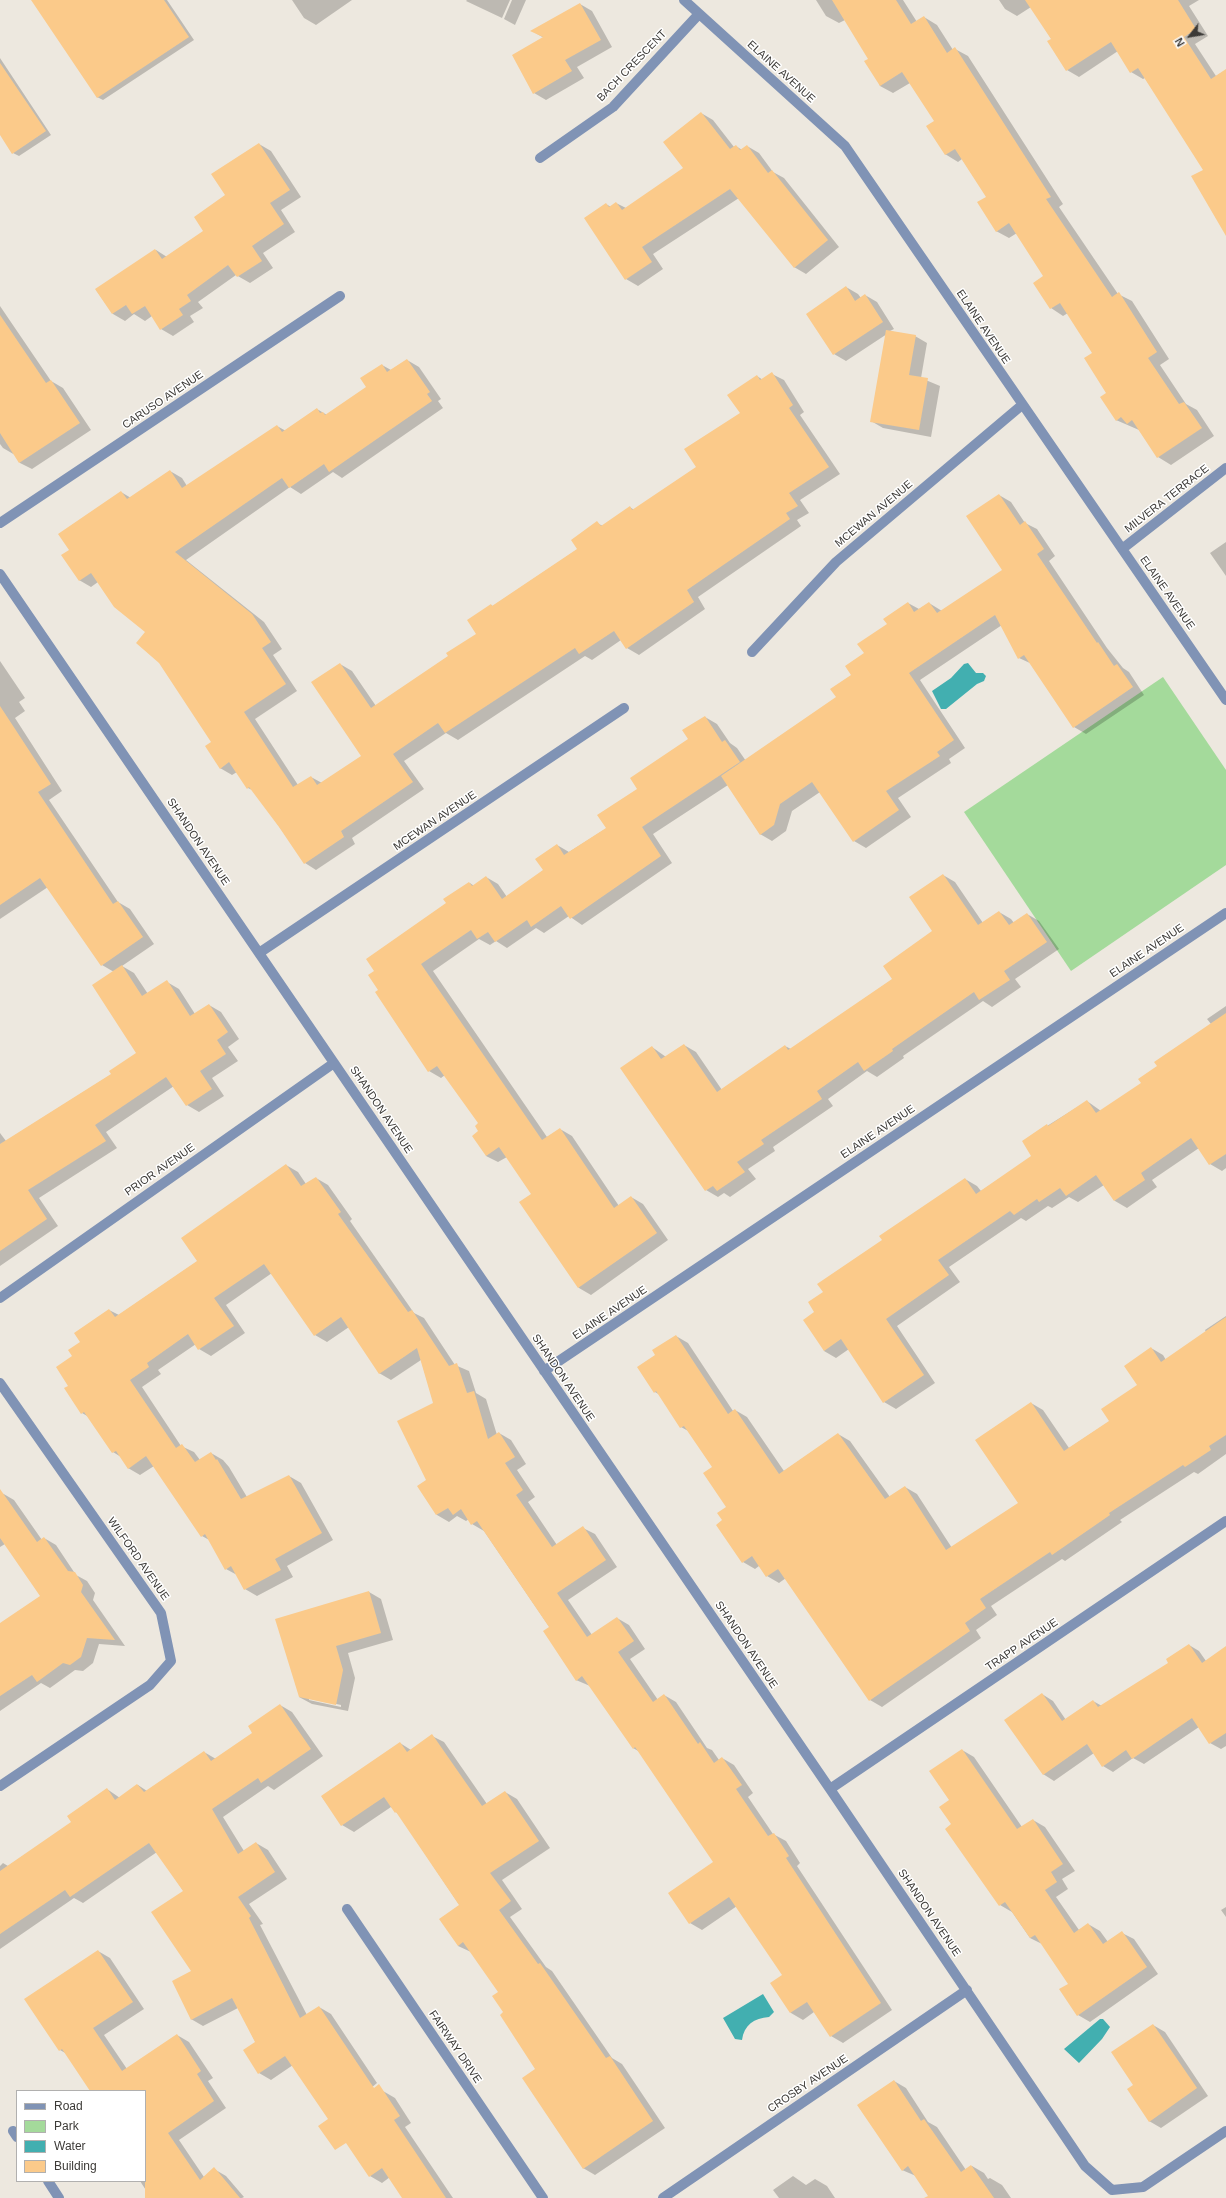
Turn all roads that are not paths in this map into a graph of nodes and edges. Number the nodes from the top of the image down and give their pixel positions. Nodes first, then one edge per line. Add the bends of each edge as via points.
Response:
1 (684, 0) edge
2 (698, 15) junction
3 (540, 158) dead end
4 (340, 296) dead end
5 (1022, 405) junction
6 (1226, 468) edge
7 (0, 523) edge
8 (1122, 549) junction
9 (0, 574) edge
10 (752, 652) dead end
11 (1226, 700) edge
12 (624, 708) dead end
13 (1226, 913) edge
14 (259, 953) junction
15 (334, 1063) junction
16 (0, 1298) edge
17 (544, 1371) junction
18 (0, 1383) edge
19 (1226, 1521) edge
20 (0, 1786) edge
21 (830, 1789) junction
22 (347, 1909) dead end
23 (967, 1990) junction
24 (1226, 2131) edge
25 (49, 2182) edge
26 (59, 2198) edge
27 (543, 2198) edge
28 (663, 2198) edge

1 - 2 street, ELAINE AVENUE
2 - 3 street, BACH CRESCENT via 613,107
2 - 5 street, ELAINE AVENUE via 845,146
4 - 7 street, CARUSO AVENUE
5 - 8 street, ELAINE AVENUE
5 - 10 street, MCEWAN AVENUE via 836,562
6 - 8 street, MILVERA TERRACE
8 - 11 street, ELAINE AVENUE
9 - 14 street, SHANDON AVENUE
12 - 14 street, MCEWAN AVENUE
13 - 17 street, ELAINE AVENUE
14 - 15 street, SHANDON AVENUE
15 - 16 street, PRIOR AVENUE
15 - 17 street, SHANDON AVENUE
17 - 21 street, SHANDON AVENUE
18 - 20 street, WILFORD AVENUE via 161,1613 171,1661 150,1685
19 - 21 street, TRAPP AVENUE
21 - 23 street, SHANDON AVENUE
22 - 27 street, FAIRWAY DRIVE
23 - 24 street, SHANDON AVENUE via 1086,2166 1112,2190 1143,2187
23 - 28 street, CROSBY AVENUE
25 - 26 street

